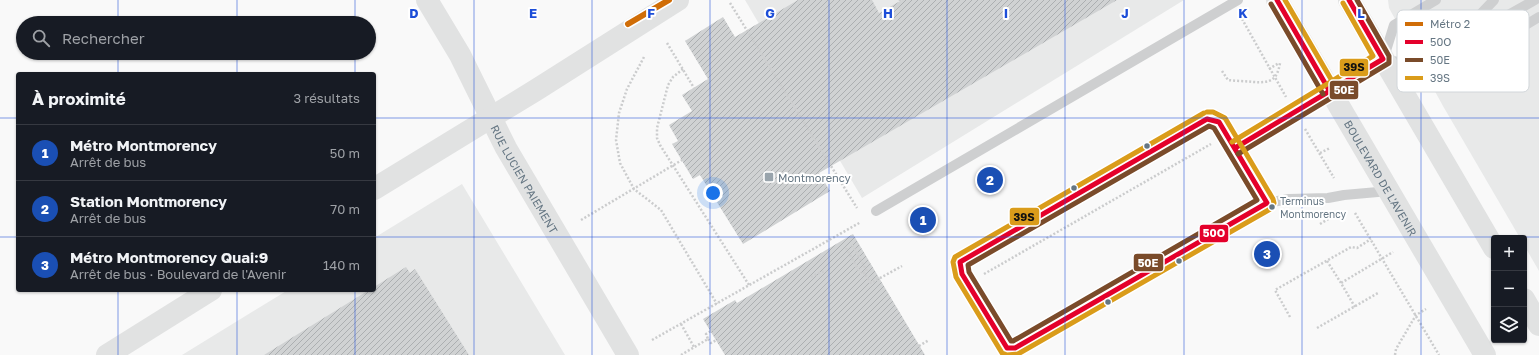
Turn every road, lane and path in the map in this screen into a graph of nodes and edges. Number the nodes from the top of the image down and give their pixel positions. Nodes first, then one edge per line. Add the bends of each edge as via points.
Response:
1 (427, 0) edge
2 (678, 0) edge
3 (1238, 0) edge
4 (1277, 0) edge
5 (1349, 0) edge
6 (1436, 0) edge
7 (1494, 0) edge
8 (1535, 0) edge
9 (730, 3) dead end
10 (1419, 10) edge
11 (1484, 10) edge
12 (1517, 10) edge
13 (1539, 18) edge
14 (1242, 20) dead end
15 (1397, 23) edge
16 (1529, 24) edge
17 (667, 43) dead end
18 (644, 57) dead end
19 (1383, 59) junction
20 (1397, 62) edge
21 (683, 69) junction
22 (1269, 69) junction
23 (1222, 71) dead end
24 (1275, 78) junction
25 (1397, 83) edge
26 (694, 88) dead end
27 (1329, 90) junction
28 (1402, 92) edge
29 (490, 117) junction
30 (1227, 134) junction
31 (1315, 145) dead end
32 (1235, 148) junction
33 (1330, 148) dead end
34 (1320, 154) junction
35 (682, 160) dead end
36 (672, 165) junction
37 (1337, 183) dead end
38 (376, 188) edge
39 (634, 189) junction
40 (1389, 191) junction
41 (1267, 203) junction
42 (876, 211) dead end
43 (1355, 212) dead end
44 (860, 213) dead end
45 (581, 220) dead end
46 (864, 220) dead end
47 (1371, 239) junction
48 (1491, 243) edge
49 (852, 245) dead end
50 (846, 248) dead end
51 (1393, 252) dead end
52 (1382, 257) junction
53 (1327, 261) junction
54 (902, 266) dead end
55 (826, 271) dead end
56 (864, 273) junction
57 (982, 275) dead end
58 (811, 277) dead end
59 (1341, 283) junction
60 (749, 285) junction
61 (208, 292) edge
62 (1378, 294) dead end
63 (717, 304) junction
64 (1527, 304) edge
65 (1355, 307) junction
66 (1426, 309) dead end
67 (1416, 315) junction
68 (1290, 317) dead end
69 (681, 324) junction
70 (1539, 325) edge
71 (1317, 328) dead end
72 (714, 329) dead end
73 (720, 338) dead end
74 (708, 339) junction
75 (652, 340) dead end
76 (929, 340) dead end
77 (920, 346) dead end
78 (694, 347) junction
79 (107, 355) edge
80 (628, 355) edge
81 (681, 355) edge
82 (1395, 355) edge
83 (1439, 355) edge
84 (1484, 355) edge

1 - 29 street, RUE LUCIEN PAIEMENT via 460,55
2 - 29 street
3 - 42 lane
4 - 27 street, BOULEVARD DE L'AVENIR
5 - 19 street
6 - 10 lane
7 - 11 lane
8 - 12 lane
9 - 44 path
13 - 16 lane
14 - 22 path
15 - 19 lane via 1394,25
17 - 21 path
18 - 39 path via 625,96 616,128 620,163
19 - 20 lane
19 - 25 street
19 - 27 lane
21 - 26 path
21 - 36 path via 668,85 657,128 657,138
22 - 24 path
22 - 24 path via 1280,63
23 - 24 path via 1228,80 1268,83
27 - 32 lane via 1282,122
27 - 40 street, BOULEVARD DE L'AVENIR
28 - 48 street
29 - 38 street
29 - 80 street, RUE LUCIEN PAIEMENT
30 - 32 lane
30 - 41 lane via 1219,122 1207,119 964,259 960,262 962,274 1007,348 1014,348
30 - 57 path
31 - 34 path
32 - 41 lane
33 - 34 path
34 - 37 path
35 - 36 path
36 - 39 path
36 - 60 path
39 - 45 path
39 - 63 path via 661,210
40 - 41 lane
40 - 84 street, BOULEVARD DE L'AVENIR
43 - 47 path
46 - 60 path
47 - 52 path
47 - 53 path
49 - 56 path via 867,271
50 - 56 path via 861,274
51 - 52 path
52 - 59 path
52 - 67 path
53 - 59 path
53 - 68 path via 1275,290
54 - 56 path via 870,283
55 - 58 path
59 - 65 path
60 - 63 path
61 - 79 street
62 - 65 path
63 - 69 path
64 - 70 street
65 - 71 path
66 - 67 path
67 - 82 path
67 - 83 path
69 - 75 path
69 - 78 path
72 - 74 path via 706,334
73 - 74 path via 711,343
74 - 78 path
76 - 77 path
78 - 81 path

